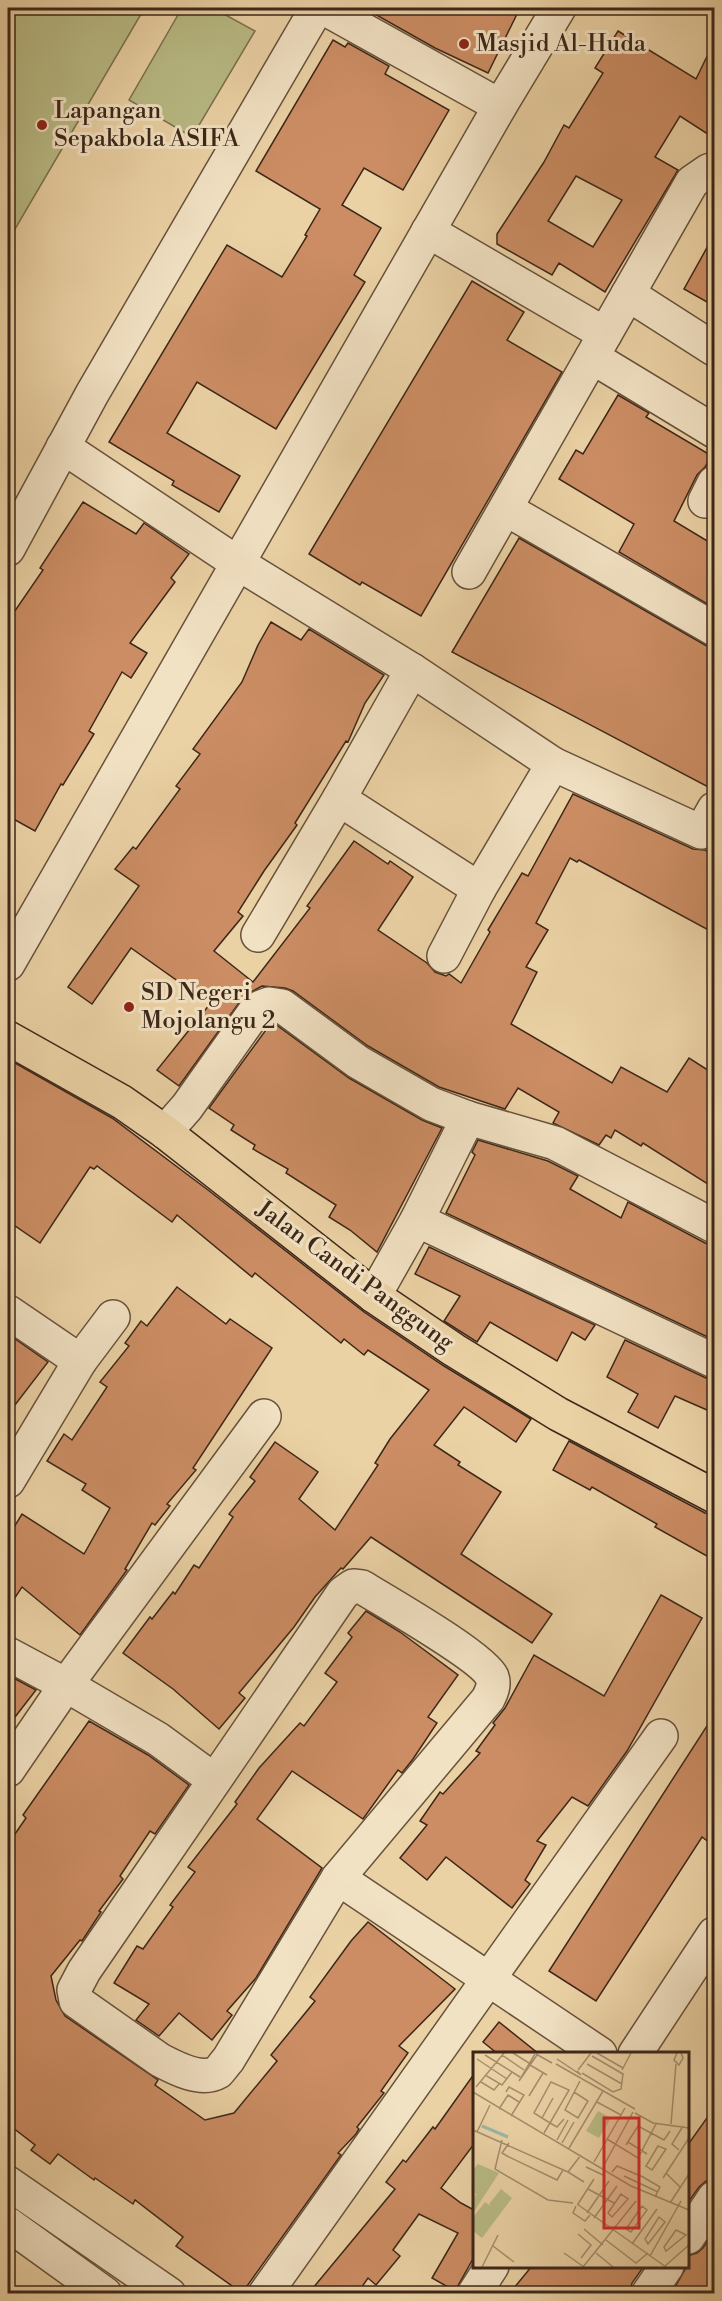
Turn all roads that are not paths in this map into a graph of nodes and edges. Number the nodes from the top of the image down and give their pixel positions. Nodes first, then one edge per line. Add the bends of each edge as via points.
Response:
1 (317, 8) edge
2 (324, 8) edge
3 (559, 8) edge
4 (500, 106) junction
5 (714, 169) edge
6 (428, 231) junction
7 (628, 294) junction
8 (599, 346) junction
9 (714, 349) edge
10 (714, 431) edge
11 (63, 447) junction
12 (506, 509) junction
13 (8, 549) edge
14 (239, 564) junction
15 (470, 572) dead end
16 (714, 628) edge
17 (412, 670) junction
18 (553, 764) junction
19 (339, 799) junction
20 (710, 827) edge
21 (479, 889) junction
22 (258, 936) dead end
23 (444, 956) dead end
24 (8, 964) edge
25 (8, 1038) edge
26 (468, 1118) junction
27 (165, 1132) junction
28 (417, 1220) junction
29 (714, 1226) edge
30 (374, 1296) junction
31 (8, 1312) edge
32 (113, 1317) dead end
33 (80, 1361) junction
34 (714, 1361) edge
35 (264, 1416) dead end
36 (8, 1481) edge
37 (714, 1496) edge
38 (8, 1654) edge
39 (66, 1685) junction
40 (661, 1736) dead end
41 (8, 1770) edge
42 (214, 1780) junction
43 (338, 1878) junction
44 (714, 1934) edge
45 (487, 1979) junction
46 (597, 2052) edge
47 (636, 2052) edge
48 (8, 2183) edge
49 (714, 2198) edge
50 (8, 2224) edge
51 (689, 2234) edge
52 (491, 2268) edge
53 (666, 2268) edge
54 (105, 2294) edge
55 (169, 2294) edge
56 (265, 2294) edge
57 (474, 2294) edge
58 (648, 2294) edge

1 - 11 street
2 - 4 street
3 - 4 street
4 - 6 street
5 - 7 street via 692,182
6 - 8 street
6 - 14 street
7 - 8 street
7 - 9 street
8 - 10 street
8 - 12 street
11 - 13 street
11 - 14 street
12 - 15 street
12 - 16 street
14 - 17 street
14 - 24 street
17 - 18 street
17 - 19 street
18 - 20 street
18 - 21 street
19 - 21 street
19 - 22 street
21 - 23 street
25 - 27 main road, Jalan Candi Panggung via 122,1102
26 - 27 street via 431,1104 357,1062 291,1011 276,1004 261,1006 253,1014
26 - 28 street
26 - 29 street via 555,1143
27 - 30 main road, Jalan Candi Panggung
28 - 30 street
28 - 34 street
30 - 37 main road, Jalan Candi Panggung via 558,1414
31 - 33 street
32 - 33 street
33 - 36 street
35 - 39 street
38 - 39 street
39 - 41 street
39 - 42 street via 158,1739
40 - 45 street
42 - 43 street via 84,1971 74,1990 76,2001 160,2060 204,2075 218,2072
42 - 43 street via 346,1590 353,1586 362,1587 465,1653 492,1676 494,1683 488,1700
43 - 45 street
44 - 47 street
45 - 46 street
45 - 56 street
48 - 55 street
49 - 51 street
50 - 54 street
52 - 57 street
53 - 58 street

